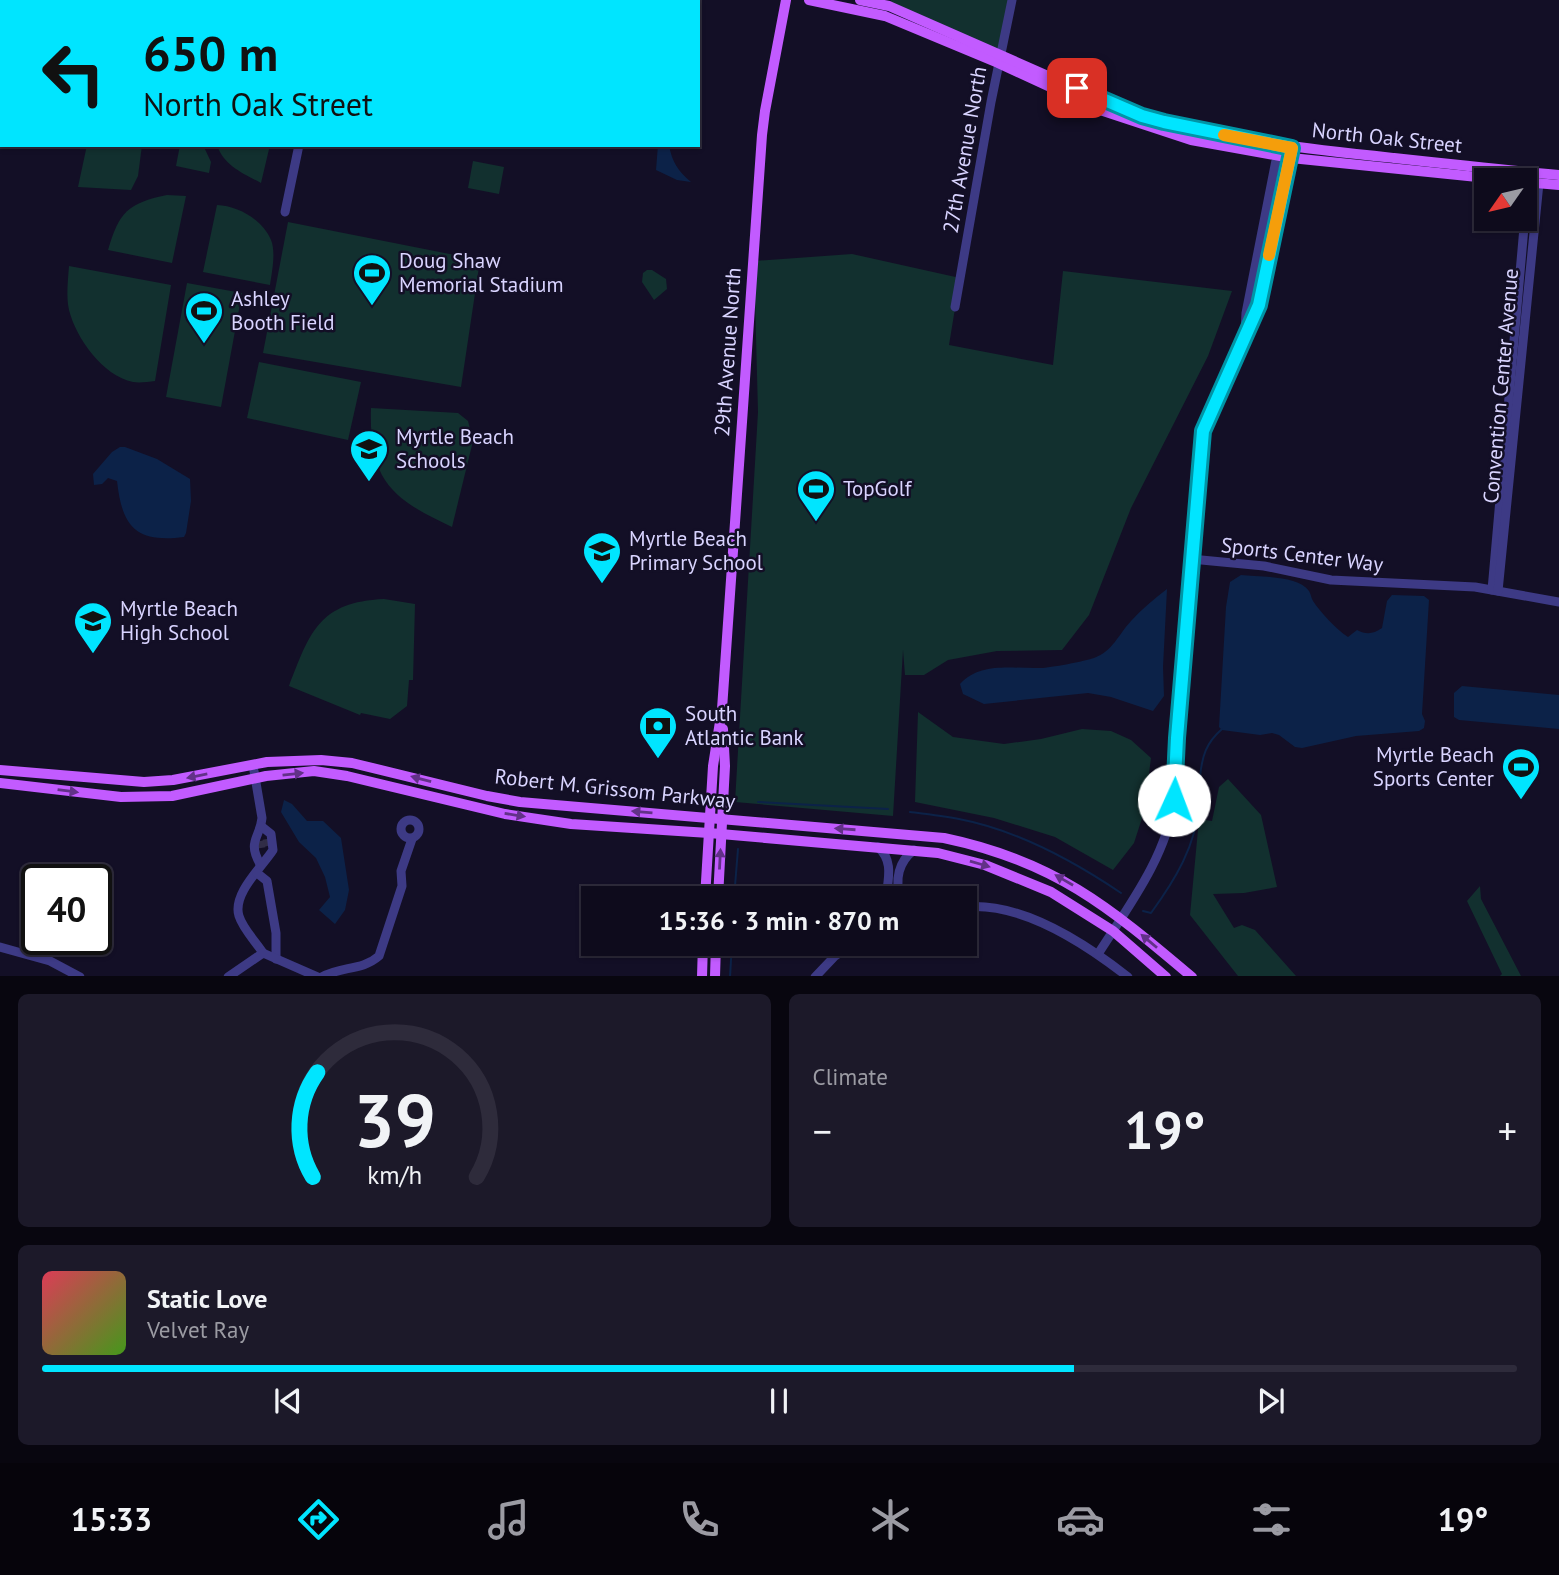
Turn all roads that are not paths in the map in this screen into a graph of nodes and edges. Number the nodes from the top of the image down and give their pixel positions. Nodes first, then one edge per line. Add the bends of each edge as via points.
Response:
1 (786, 0) edge
2 (809, 0) edge
3 (860, 0) edge
4 (1012, 0) edge
5 (888, 7) edge
6 (999, 58) junction
7 (299, 147) edge
8 (1278, 150) junction
9 (1292, 153) junction
10 (1559, 175) edge
11 (1474, 176) edge
12 (1537, 183) edge
13 (1559, 185) edge
14 (285, 212) dead end
15 (1526, 231) edge
16 (955, 307) dead end
17 (1245, 336) junction
18 (1191, 559) junction
19 (1495, 591) junction
20 (1559, 602) edge
21 (722, 709) junction
22 (253, 764) junction
23 (0, 769) edge
24 (256, 779) junction
25 (0, 783) edge
26 (710, 818) junction
27 (722, 820) junction
28 (709, 833) junction
29 (262, 835) junction
30 (722, 835) junction
31 (412, 839) dead end
32 (878, 847) junction
33 (914, 850) junction
34 (268, 857) junction
35 (258, 865) junction
36 (706, 886) edge
37 (719, 886) edge
38 (887, 886) edge
39 (899, 886) edge
40 (977, 908) edge
41 (1121, 918) junction
42 (1113, 931) junction
43 (0, 947) edge
44 (264, 953) junction
45 (1098, 954) junction
46 (703, 956) edge
47 (716, 956) edge
48 (835, 956) edge
49 (276, 959) junction
50 (80, 976) edge
51 (228, 976) edge
52 (320, 976) edge
53 (702, 976) edge
54 (715, 976) edge
55 (815, 976) edge
56 (1128, 976) edge
57 (1166, 976) edge
58 (1192, 976) edge

1 - 21 main road, 29th Avenue North via 762,135
2 - 5 main road, North Oak Street
3 - 5 main road, North Oak Street
4 - 6 street, 27th Avenue North
5 - 6 main road, North Oak Street
6 - 8 main road, North Oak Street via 1100,110 1191,140
6 - 16 street, 27th Avenue North
7 - 14 street
8 - 9 main road, North Oak Street
8 - 17 street
9 - 10 main road, North Oak Street
9 - 11 main road, North Oak Street
9 - 17 street via 1259,305
12 - 13 main road
15 - 19 street, Convention Center Avenue
17 - 18 street via 1203,431
18 - 19 street, Sports Center Way via 1264,566 1331,580
18 - 41 street via 1174,800 1164,841
19 - 20 street, Sports Center Way
21 - 26 main road, 29th Avenue North
21 - 27 main road, 29th Avenue North
22 -> 23 main road, Robert M. Grissom Parkway via 144,782
22 - 24 street
26 -> 22 main road, Robert M. Grissom Parkway via 520,802 352,763
25 -> 24 main road, Robert M. Grissom Parkway via 121,797 172,796
24 -> 28 main road, Robert M. Grissom Parkway via 314,771 505,814 571,824
24 - 29 street
26 - 27 main road, Robert M. Grissom Parkway
26 - 28 main road, 29th Avenue North
27 - 30 main road, 29th Avenue North
41 -> 27 main road, Robert M. Grissom Parkway via 1056,875 971,843
28 - 30 main road, Robert M. Grissom Parkway
28 - 36 main road, 29th Avenue North
29 - 34 street
29 - 34 street via 272,838
29 - 35 street
29 - 35 street via 254,843
30 - 32 main road, Robert M. Grissom Parkway
37 -> 30 main road, 29th Avenue North
31 - 52 street via 379,956 362,967
32 - 33 main road, Robert M. Grissom Parkway
32 - 38 street via 889,862
33 - 39 street via 900,866
33 -> 42 main road, Robert M. Grissom Parkway via 985,864 1025,880
34 - 35 street
35 - 44 street via 237,907 239,918
35 - 49 street via 267,881
40 - 45 street via 1040,922
41 - 42 street
58 -> 41 main road, Robert M. Grissom Parkway
42 - 45 street
42 - 57 main road, Robert M. Grissom Parkway
43 - 50 street via 50,961
44 - 49 street
44 - 51 street
45 - 56 street
46 - 53 main road
47 - 54 main road
48 - 55 street
49 - 52 street

